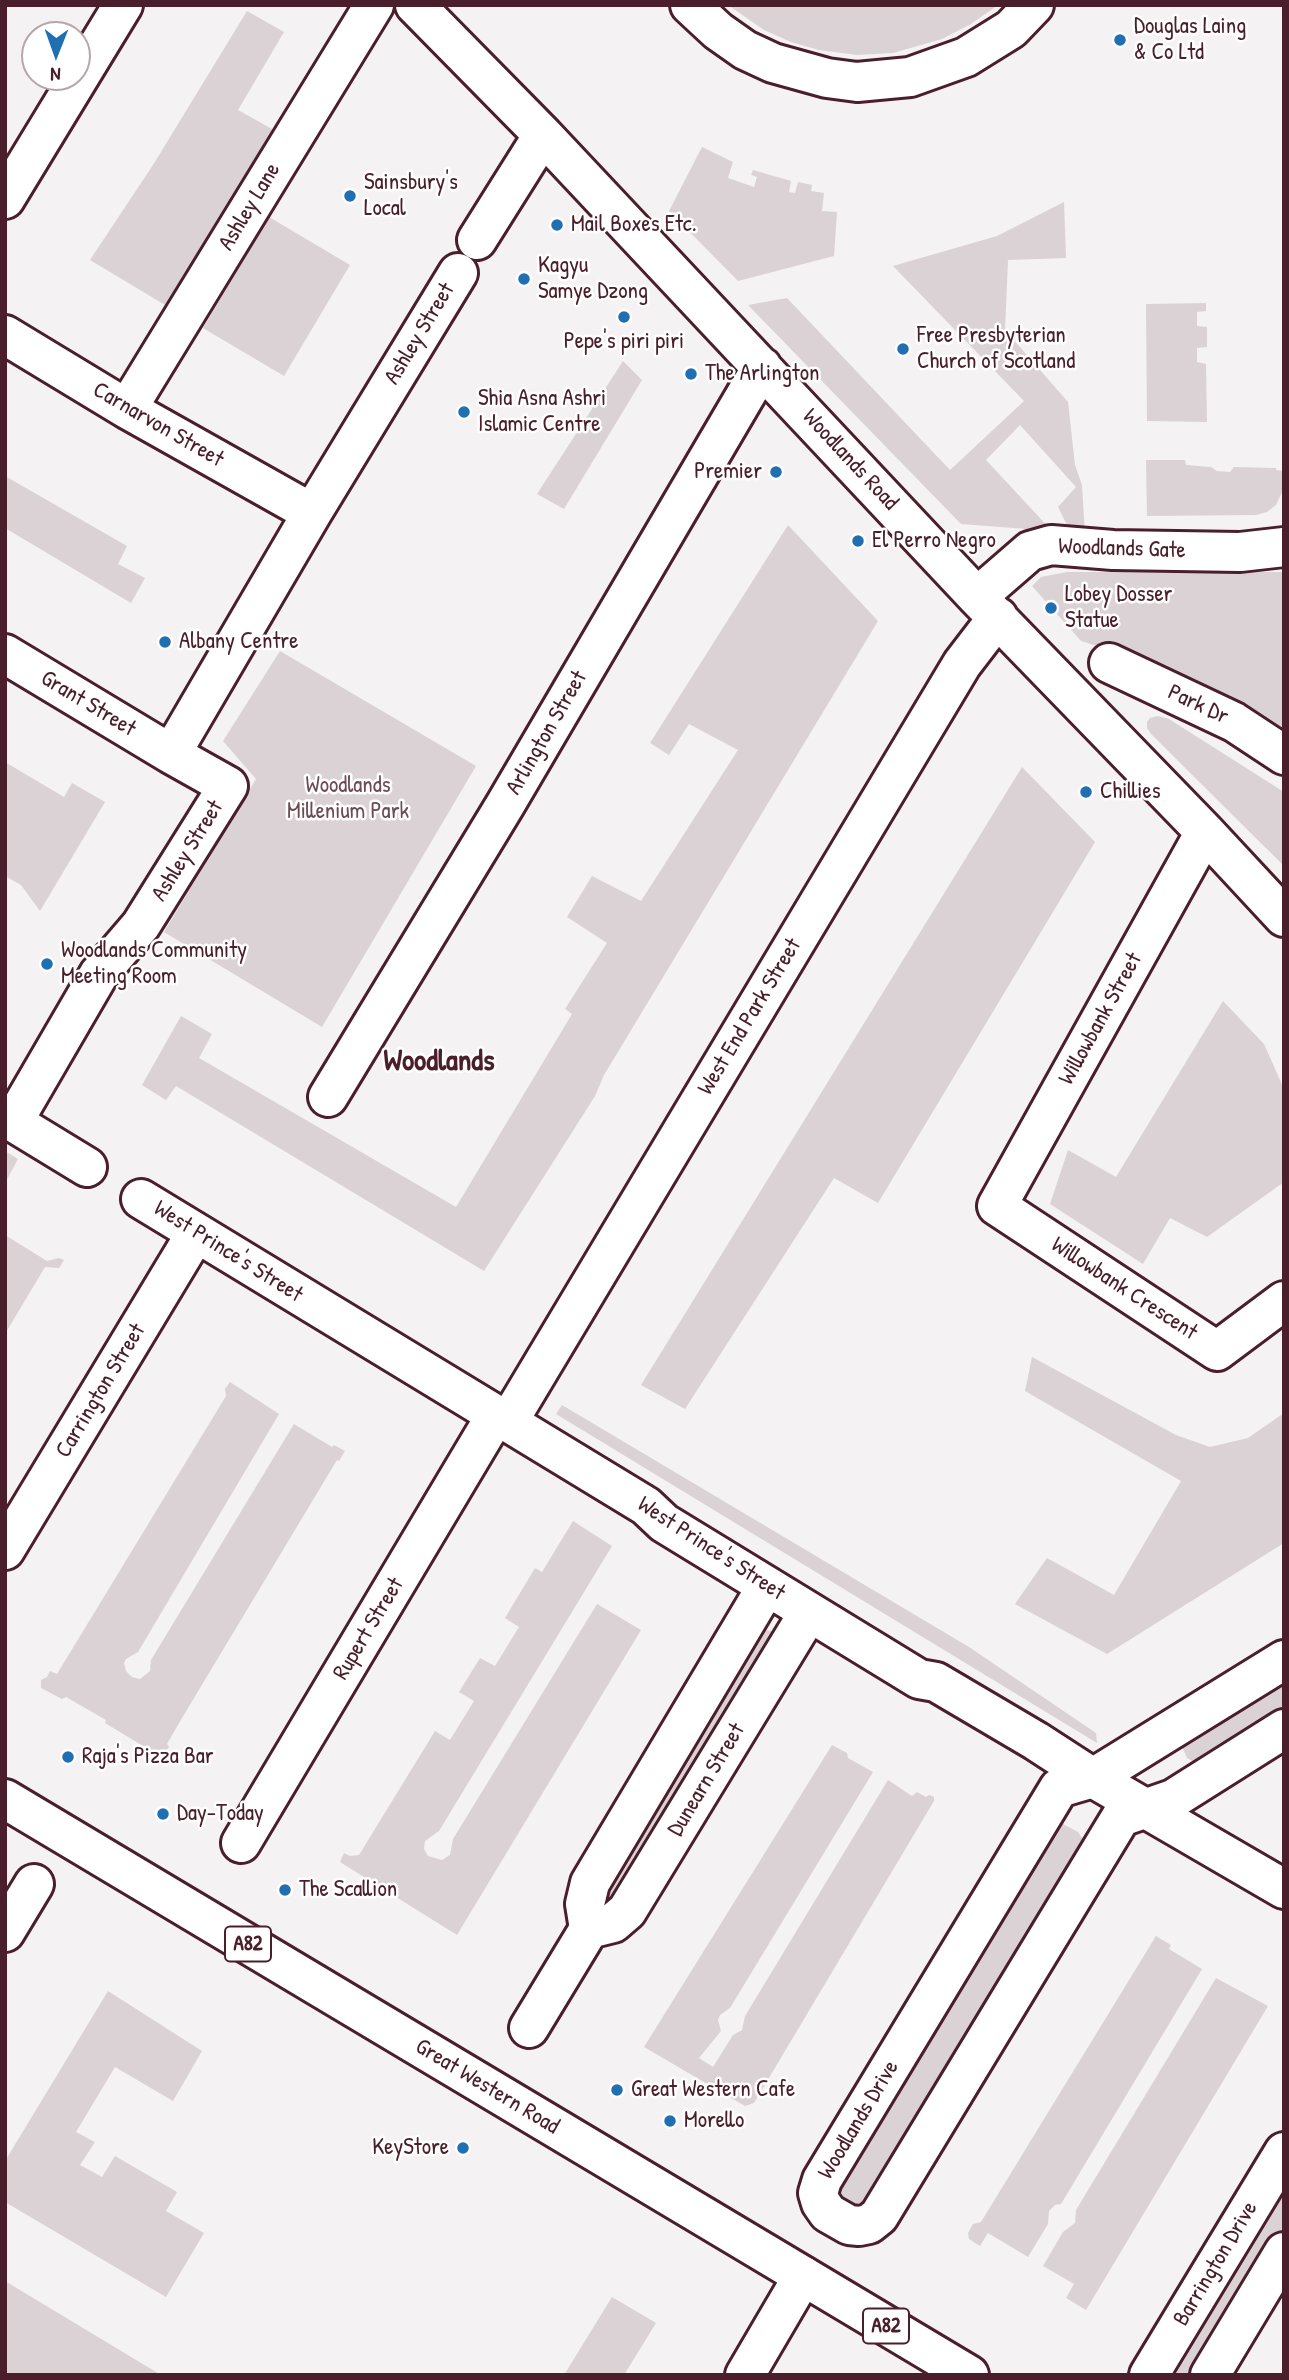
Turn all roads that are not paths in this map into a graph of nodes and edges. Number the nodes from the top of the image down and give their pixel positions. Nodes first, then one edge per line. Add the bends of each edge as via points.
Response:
1 (123, 5) edge
2 (374, 5) edge
3 (415, 5) edge
4 (690, 5) edge
5 (1034, 5) edge
6 (543, 135) junction
7 (5, 199) edge
8 (477, 240) dead end
9 (458, 273) dead end
10 (5, 335) edge
11 (762, 367) junction
12 (127, 409) junction
13 (312, 513) junction
14 (1284, 547) edge
15 (988, 607) junction
16 (5, 654) edge
17 (1109, 663) dead end
18 (171, 754) junction
19 (1284, 755) edge
20 (1205, 832) junction
21 (1284, 917) edge
22 (328, 1097) dead end
23 (9, 1120) edge
24 (87, 1167) dead end
25 (141, 1199) dead end
26 (997, 1206) joint
27 (196, 1233) junction
28 (1284, 1301) edge
29 (502, 1418) junction
30 (5, 1550) edge
31 (767, 1586) junction
32 (809, 1612) junction
33 (1284, 1660) edge
34 (1284, 1729) edge
35 (1093, 1778) junction
36 (5, 1799) edge
37 (1146, 1808) junction
38 (241, 1843) dead end
39 (34, 1884) dead end
40 (1284, 1889) edge
41 (589, 1929) junction
42 (5, 1932) edge
43 (529, 2028) dead end
44 (1284, 2152) edge
45 (1284, 2252) edge
46 (803, 2276) junction
47 (745, 2375) edge
48 (969, 2375) edge
49 (1149, 2375) edge
50 (1210, 2375) edge

1 - 7 street
2 - 12 street, Ashley Lane
3 - 6 street, Woodlands Road
4 - 5 street via 745,50 773,63 857,82 910,77 966,57 1011,29
6 - 8 street
6 - 11 street, Woodlands Road
9 - 13 street, Ashley Street
10 - 12 street, Carnarvon Street
11 - 15 street, Woodlands Road
11 - 22 street, Arlington Street
12 - 13 street, Carnarvon Street
13 - 18 street, Ashley Street
14 - 15 street, Woodlands Gate via 1240,552 1051,545 1030,551
15 - 20 street, Woodlands Road
15 - 29 street, West End Park Street via 962,664
16 - 18 street, Grant Street
17 - 19 street, Park Dr via 1234,722
18 - 23 street, Ashley Street via 228,786 141,925 99,974
20 - 21 street, Woodlands Road
20 - 26 street, Willowbank Street
23 - 24 street
25 - 27 street, West Prince's Street
26 - 28 street, Willowbank Crescent via 1217,1351
27 - 29 street, West Prince's Street
27 - 30 street, Carrington Street
29 - 31 street, West Prince's Street
29 - 38 street, Rupert Street
31 - 32 street, West Prince's Street
31 - 41 street, Dunearn Street via 590,1883 585,1904
32 - 35 street, West Prince's Street via 919,1679 936,1682
32 - 41 street, Dunearn Street via 627,1911 613,1923
33 - 35 street, Woodlands Drive
34 - 37 street, Woodlands Drive via 1173,1799
35 - 37 street, West Prince's Street
35 - 37 street, Woodlands Drive via 1059,1788 822,2180 821,2203 837,2219 859,2226 879,2216 1104,1842 1121,1817
36 - 46 street, Great Western Road / A82
37 - 40 street, West Prince's Street
39 - 42 street
41 - 43 street
44 - 49 street, Barrington Drive
45 - 50 street
46 - 47 street
46 - 48 street, Great Western Road / A82

